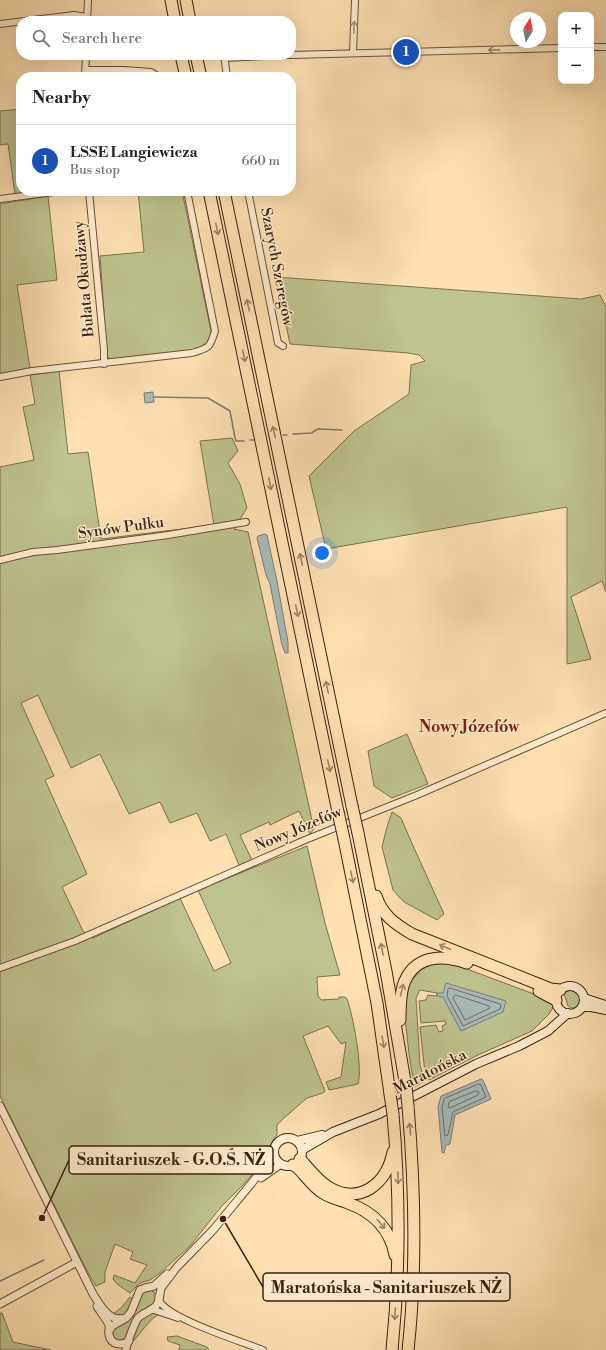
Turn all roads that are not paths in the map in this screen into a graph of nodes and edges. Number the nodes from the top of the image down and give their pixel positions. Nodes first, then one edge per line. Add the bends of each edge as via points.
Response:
1 (88, 0) edge
2 (171, 0) edge
3 (186, 0) edge
4 (355, 0) edge
5 (66, 16) edge
6 (77, 16) edge
7 (86, 16) edge
8 (174, 16) edge
9 (189, 16) edge
10 (16, 22) edge
11 (0, 24) edge
12 (594, 47) edge
13 (606, 47) edge
14 (558, 48) edge
15 (352, 53) junction
16 (296, 55) edge
17 (86, 60) edge
18 (182, 60) edge
19 (197, 60) edge
20 (225, 60) edge
21 (86, 70) joint
22 (151, 72) edge
23 (185, 72) edge
24 (200, 72) edge
25 (227, 72) edge
26 (23, 196) edge
27 (89, 196) edge
28 (188, 196) edge
29 (210, 196) edge
30 (225, 196) edge
31 (249, 196) edge
32 (0, 199) edge
33 (283, 346) dead end
34 (104, 364) junction
35 (0, 377) edge
36 (246, 522) dead end
37 (0, 560) edge
38 (606, 713) edge
39 (366, 872) junction
40 (0, 968) edge
41 (584, 998) junction
42 (559, 999) junction
43 (606, 1005) edge
44 (582, 1007) junction
45 (606, 1010) edge
46 (568, 1014) junction
47 (539, 1035) junction
48 (399, 1043) junction
49 (0, 1106) edge
50 (333, 1132) junction
51 (395, 1139) junction
52 (297, 1141) junction
53 (274, 1156) junction
54 (298, 1158) junction
55 (281, 1164) junction
56 (247, 1190) junction
57 (77, 1262) junction
58 (177, 1267) junction
59 (398, 1279) junction
60 (147, 1287) junction
61 (93, 1294) junction
62 (159, 1300) junction
63 (0, 1304) edge
64 (151, 1309) junction
65 (126, 1318) junction
66 (184, 1319) junction
67 (109, 1331) junction
68 (129, 1340) junction
69 (112, 1341) junction
70 (120, 1350) edge
71 (126, 1350) edge
72 (263, 1350) edge
73 (392, 1350) edge
74 (408, 1350) edge

1 - 7 street
2 - 8 highway
3 - 9 highway
15 -> 4 street
5 - 6 street
10 - 11 street
12 - 13 street
14 -> 15 street
15 - 16 street
17 - 21 street
18 - 23 highway
19 - 24 highway
20 - 25 street
21 - 22 street
26 - 32 street
27 - 34 street, Bułata Okudżawy
28 - 34 street via 215,331 212,342 206,349 192,353
29 -> 51 highway, bridge via 377,1003
39 -> 30 highway, bridge
31 - 33 street, Szarych Szeregów via 278,342
34 - 35 street
36 - 37 street, Synów Pułku via 33,552
38 - 40 street, Nowy Józefów via 417,795 298,843 75,941
42 -> 39 highway via 552,989 431,942 399,926 382,910
48 -> 39 highway
41 - 42 main road via 573,986 564,987
41 - 43 main road
41 - 44 main road
42 - 46 main road via 564,1012
42 - 47 main road, Maratońska via 557,1016
48 -> 42 highway via 403,986 412,970 433,958 442,957 466,962
44 - 45 main road
44 - 46 main road
46 - 47 main road, Maratońska via 551,1029
47 - 50 main road, Maratońska via 379,1114
74 -> 48 highway, bridge via 413,1282 412,1147
49 - 57 street
50 - 52 main road, Maratońska
50 - 54 main road, Maratońska
51 - 54 highway via 391,1161 384,1176 371,1188 356,1194 328,1187
51 -> 59 highway
52 - 53 main road via 290,1138 280,1140 275,1146
52 - 54 main road
53 - 55 main road
53 - 56 street
54 - 55 main road via 286,1166
54 -> 59 highway via 297,1167 321,1192 364,1210 378,1220 390,1238
55 - 56 street
56 - 58 street
57 - 61 street
57 - 63 street
58 - 60 street via 156,1285
58 - 62 street via 161,1288
59 -> 73 highway
60 - 62 street via 156,1291
60 - 65 street via 139,1292 134,1307
61 - 65 street via 110,1316 117,1319
61 - 67 street
62 - 64 street via 157,1306
62 - 66 street via 163,1306
64 - 66 street
64 - 68 street via 137,1320
65 - 67 street via 113,1324
66 - 72 street
67 - 69 street
68 - 69 street via 124,1344
68 - 71 street
69 - 70 street

